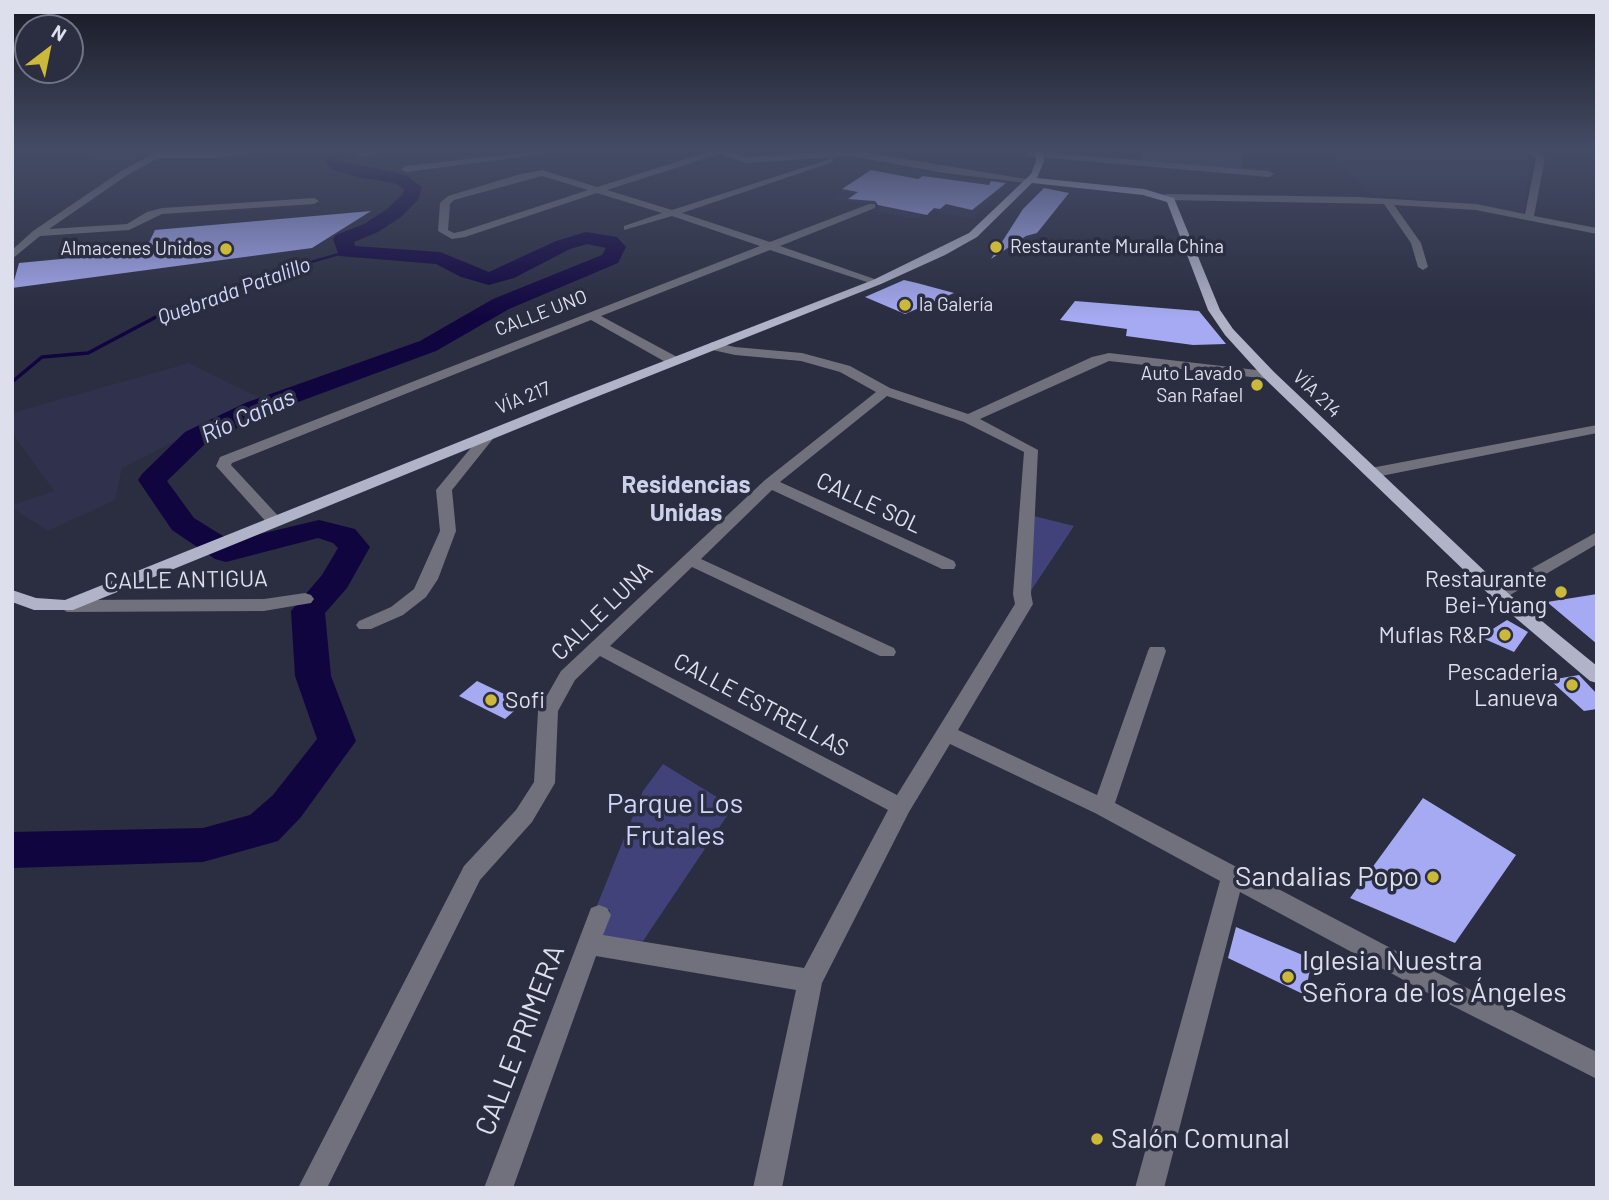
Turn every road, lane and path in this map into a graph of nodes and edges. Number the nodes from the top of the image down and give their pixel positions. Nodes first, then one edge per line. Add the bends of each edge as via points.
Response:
1 (76, 206) edge
2 (238, 206) edge
3 (445, 206) edge
4 (549, 206) edge
5 (649, 206) edge
6 (693, 206) edge
7 (872, 206) dead end
8 (1005, 206) edge
9 (1175, 206) edge
10 (1390, 206) edge
11 (1458, 206) edge
12 (1531, 206) edge
13 (672, 213) junction
14 (1529, 217) junction
15 (628, 228) dead end
16 (1597, 231) edge
17 (37, 233) junction
18 (769, 245) junction
19 (12, 256) edge
20 (1423, 267) dead end
21 (877, 282) junction
22 (590, 315) junction
23 (712, 346) junction
24 (674, 361) junction
25 (1269, 375) junction
26 (885, 391) junction
27 (969, 419) junction
28 (1597, 429) edge
29 (489, 435) junction
30 (1371, 473) junction
31 (770, 482) junction
32 (275, 522) junction
33 (1597, 537) edge
34 (690, 560) junction
35 (948, 565) dead end
36 (1499, 594) junction
37 (12, 596) edge
38 (305, 599) dead end
39 (67, 606) junction
40 (365, 625) dead end
41 (597, 647) junction
42 (1157, 651) dead end
43 (887, 652) dead end
44 (1597, 676) edge
45 (947, 734) junction
46 (901, 807) junction
47 (1103, 807) junction
48 (1233, 876) junction
49 (599, 915) dead end
50 (590, 944) junction
51 (810, 981) junction
52 (1597, 1066) edge
53 (312, 1188) edge
54 (498, 1188) edge
55 (767, 1188) edge
56 (1149, 1188) edge

1 - 17 street
2 - 17 street via 162,211 133,227
3 - 4 street via 442,227 452,236
5 - 13 street
6 - 13 street
7 - 18 street, CALLE UNO
8 - 21 main road, VÍA 217 via 973,235
9 - 25 main road, VÍA 214 via 1214,310
10 - 20 street via 1416,243
11 - 14 street
12 - 14 street
13 - 15 street
13 - 18 street
14 - 16 street
17 - 19 street
18 - 21 street
18 - 22 street, CALLE UNO
21 - 23 main road, VÍA 217
22 - 24 street
22 - 32 street, CALLE UNO via 225,460 223,466
23 - 24 main road, VÍA 217
23 - 26 street via 822,362
24 - 29 main road, VÍA 217
25 - 27 street via 1109,357
25 - 30 main road, VÍA 214
26 - 27 street
26 - 31 street, CALLE LUNA
27 - 45 street via 1031,450 1024,604
28 - 30 street
29 - 32 main road, VÍA 217
29 - 40 street via 444,489 448,531 420,593 397,611
30 - 36 main road, VÍA 214
31 - 34 street, CALLE LUNA
31 - 35 street, CALLE SOL
32 - 39 main road, VÍA 217
33 - 36 street
34 - 41 street, CALLE LUNA
34 - 43 street
36 - 44 main road, VÍA 214
37 - 39 main road, VÍA 217 via 34,604
38 - 39 street, CALLE ANTIGUA via 253,605
41 - 46 street, CALLE ESTRELLAS
41 - 53 street, CALLE LUNA via 568,676 548,711 544,783 524,816 472,873
42 - 47 street
45 - 46 street
45 - 47 street
46 - 51 street
47 - 48 street
48 - 52 street
48 - 56 street
49 - 50 street, CALLE PRIMERA
50 - 51 street
50 - 54 street, CALLE PRIMERA
51 - 55 street

